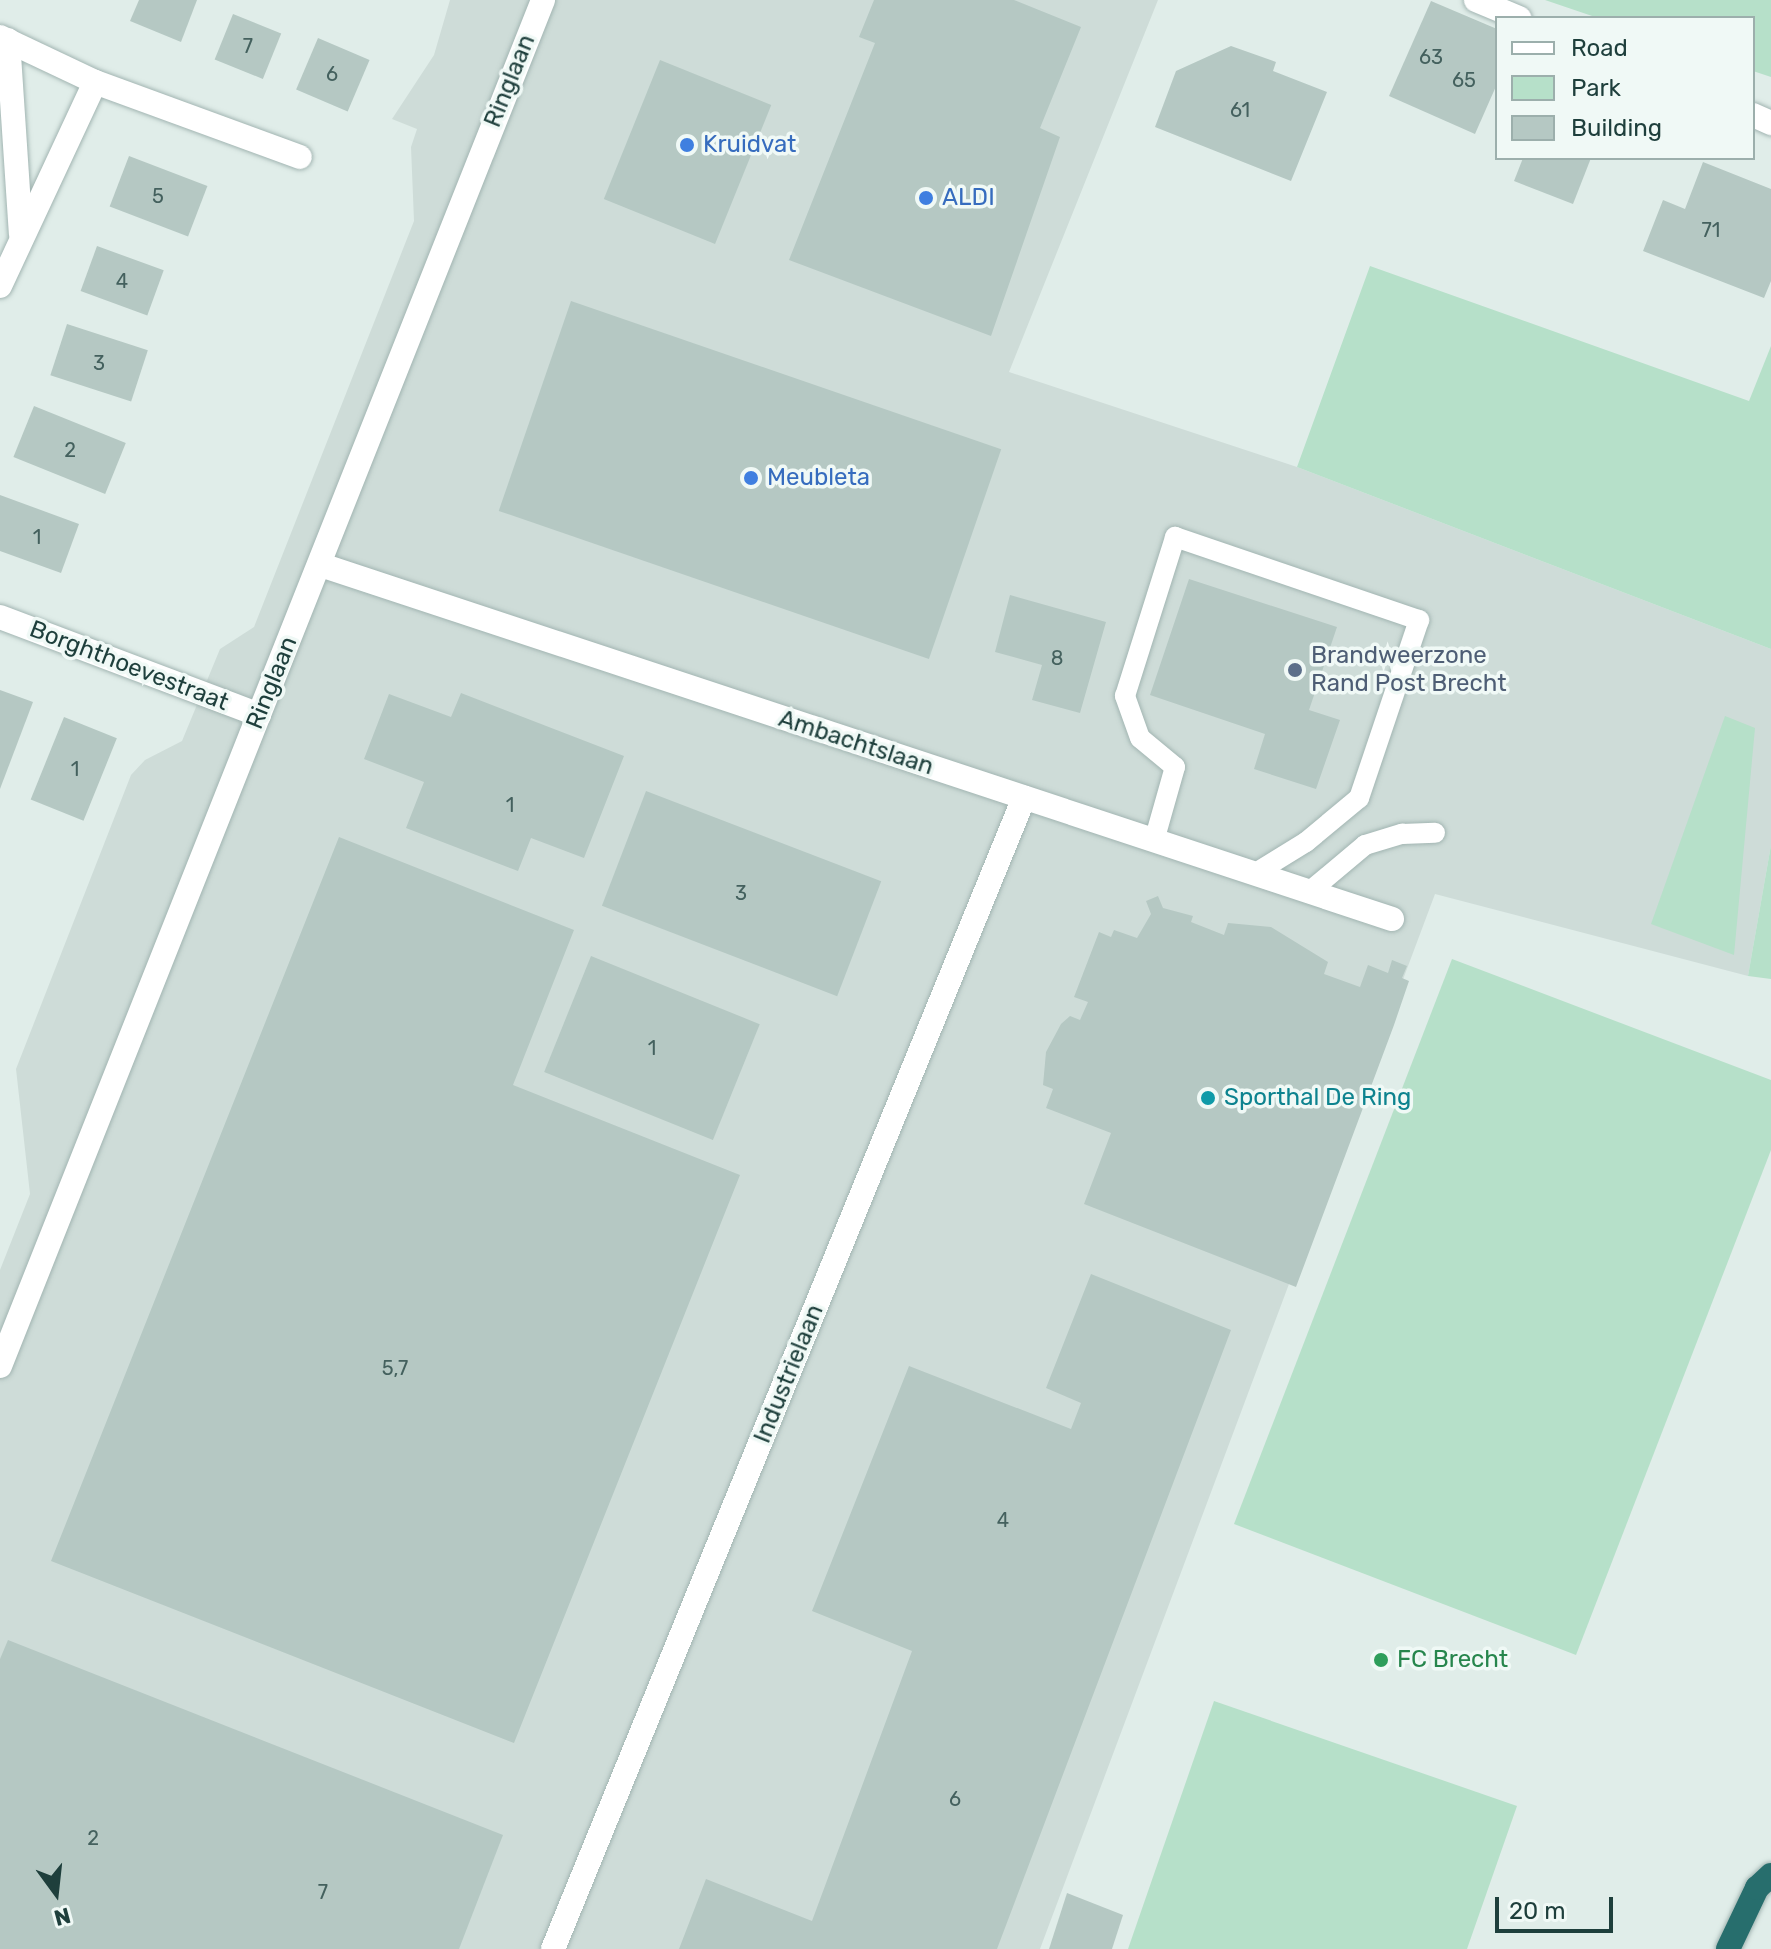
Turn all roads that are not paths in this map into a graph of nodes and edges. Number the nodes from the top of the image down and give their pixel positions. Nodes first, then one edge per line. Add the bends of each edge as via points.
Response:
1 (543, 0) edge
2 (1476, 0) edge
3 (1514, 16) edge
4 (4, 38) edge
5 (95, 82) junction
6 (300, 157) dead end
7 (21, 236) junction
8 (0, 286) edge
9 (321, 565) junction
10 (0, 617) edge
11 (259, 715) junction
12 (1024, 798) junction
13 (1435, 833) dead end
14 (1154, 841) junction
15 (1254, 874) junction
16 (1309, 892) junction
17 (1392, 919) dead end
18 (0, 1366) edge
19 (1771, 1875) edge
20 (553, 1949) edge
21 (1728, 1949) edge

1 - 9 street, Ringlaan
2 - 3 street
4 - 5 street
4 - 7 street
5 - 6 street
5 - 7 street
7 - 8 street
9 - 11 street, Ringlaan
9 - 12 street, Ambachtslaan
10 - 11 street, Borghthoevestraat
11 - 18 street, Ringlaan
12 - 14 street, Ambachtslaan
12 - 20 street, Industrielaan
13 - 16 lane via 1402,834 1365,845
14 - 15 street, Ambachtslaan
14 - 15 lane via 1175,767 1140,738 1125,696 1175,537 1419,620 1359,798 1306,842
15 - 16 street, Ambachtslaan
16 - 17 street, Ambachtslaan
19 - 21 highway via 1757,1888

